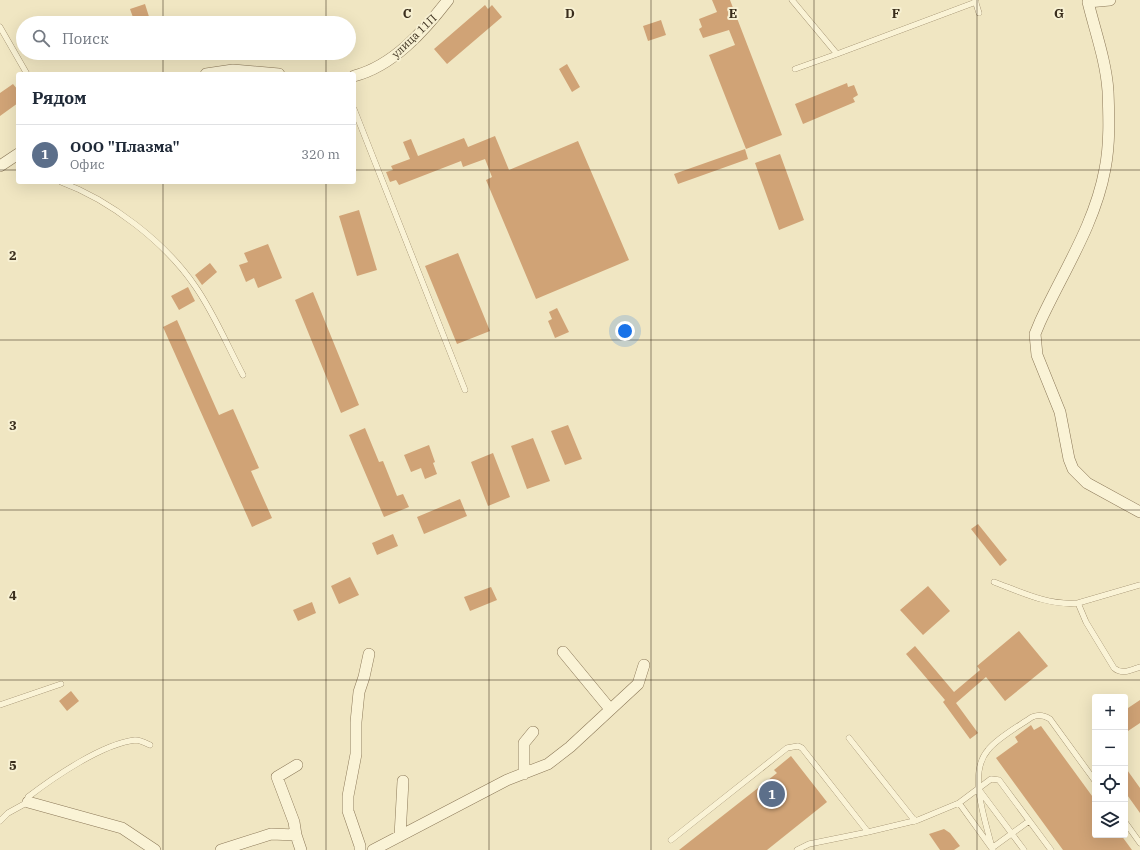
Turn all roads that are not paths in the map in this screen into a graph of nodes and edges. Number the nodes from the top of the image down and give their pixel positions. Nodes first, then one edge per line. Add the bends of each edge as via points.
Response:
1 (448, 0) edge
2 (792, 0) edge
3 (1110, 0) edge
4 (975, 1) edge
5 (1085, 1) edge
6 (979, 13) dead end
7 (0, 27) edge
8 (836, 54) junction
9 (16, 55) edge
10 (19, 60) edge
11 (796, 69) dead end
12 (26, 72) edge
13 (220, 72) edge
14 (256, 72) edge
15 (356, 75) edge
16 (356, 114) edge
17 (16, 157) edge
18 (0, 166) edge
19 (66, 184) edge
20 (243, 375) dead end
21 (465, 390) dead end
22 (1140, 512) edge
23 (994, 582) dead end
24 (1140, 585) edge
25 (1078, 603) junction
26 (563, 652) dead end
27 (369, 654) dead end
28 (644, 664) dead end
29 (1140, 667) edge
30 (61, 684) dead end
31 (0, 705) edge
32 (610, 709) junction
33 (533, 732) dead end
34 (849, 738) dead end
35 (150, 744) dead end
36 (297, 765) dead end
37 (524, 774) junction
38 (1092, 777) edge
39 (404, 781) dead end
40 (979, 789) junction
41 (28, 802) junction
42 (959, 803) junction
43 (0, 821) edge
44 (915, 821) junction
45 (1029, 821) junction
46 (1128, 826) edge
47 (868, 832) junction
48 (1012, 834) junction
49 (296, 835) junction
50 (400, 836) junction
51 (671, 840) dead end
52 (1140, 843) edge
53 (993, 849) edge
54 (155, 850) edge
55 (221, 850) edge
56 (302, 850) edge
57 (360, 850) edge
58 (373, 850) edge
59 (798, 850) edge
60 (1024, 850) edge
61 (1051, 850) edge

1 - 15 street, улица 11П via 402,50 374,69
2 - 8 lane
3 - 5 street
4 - 6 lane
4 - 8 lane
5 - 22 street via 1108,90 1108,152 1100,191 1084,234 1040,322 1034,343 1060,412 1073,469 1087,483
7 - 9 lane
8 - 11 lane
10 - 12 lane
13 - 14 street
16 - 21 lane
17 - 18 street
19 - 20 lane via 88,194 127,218 177,264 200,294
23 - 25 lane via 1059,604
24 - 25 lane
25 - 29 lane via 1086,622 1114,668 1124,672
26 - 32 street
27 - 57 street via 359,692 356,754 348,796 348,811
28 - 32 street via 638,684
30 - 31 lane
32 - 37 street via 548,764
33 - 37 street via 524,743
34 - 44 lane
35 - 41 lane via 136,740 86,759 53,778 28,797
36 - 49 street via 277,777 294,822
37 - 50 street via 507,780
38 - 40 lane via 1050,719 1038,715 988,749 980,764
39 - 50 street
40 - 42 lane
40 - 45 lane via 991,779 999,780
40 - 48 lane
40 - 53 lane
41 - 43 lane via 8,813
41 - 54 street via 122,828
42 - 44 lane
42 - 53 lane
44 - 47 lane
45 - 48 lane
45 - 61 lane
46 - 52 lane
47 - 51 lane via 802,748 792,746
47 - 59 lane via 809,844
48 - 53 lane
48 - 60 lane
49 - 55 street via 271,834
49 - 56 street
50 - 58 street

